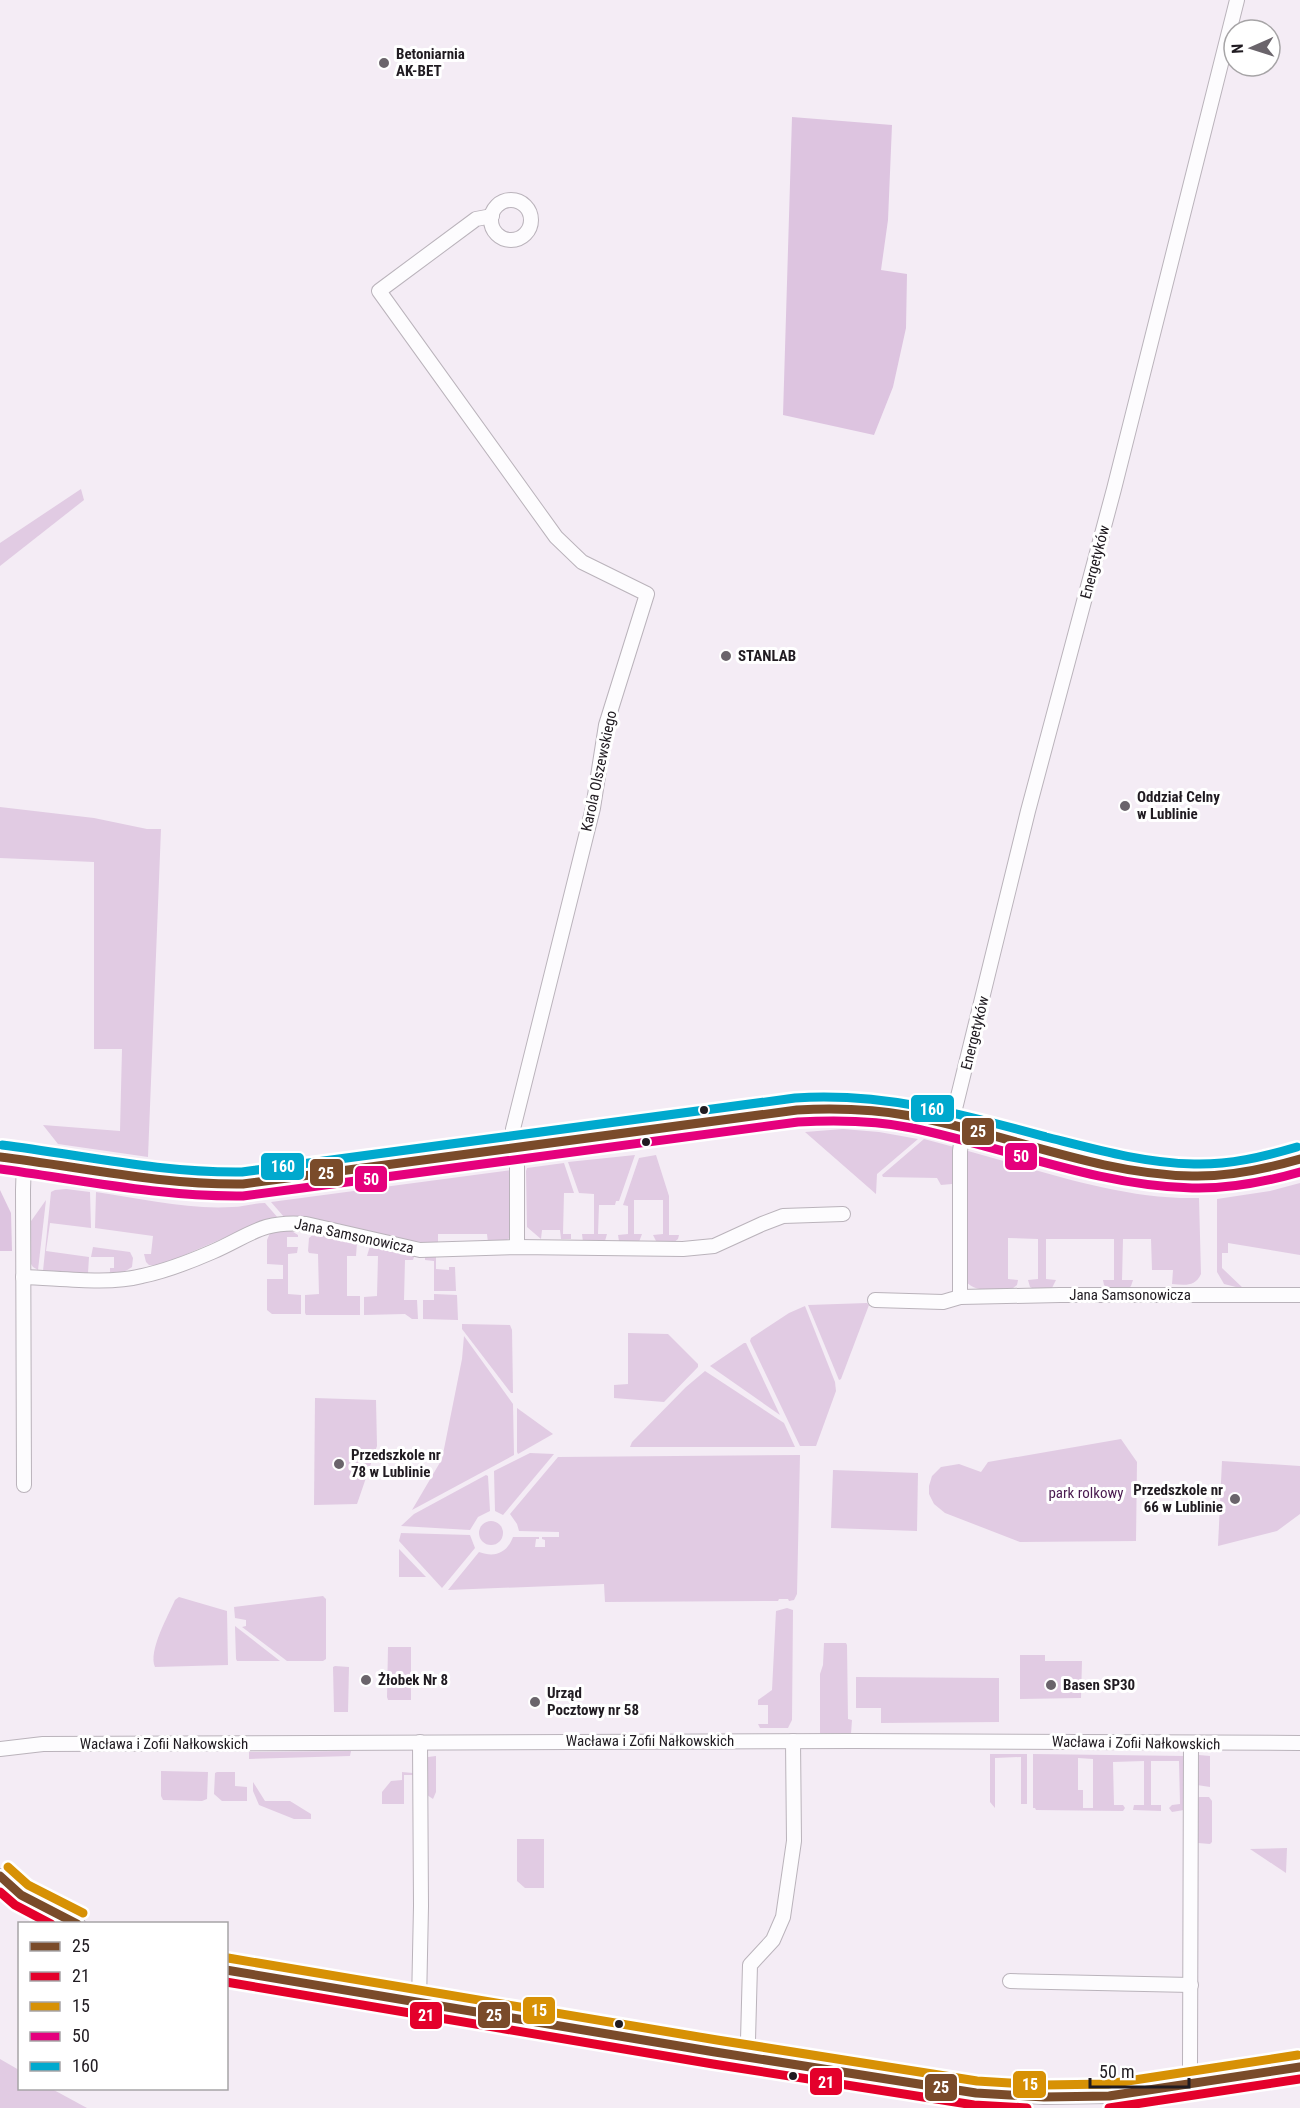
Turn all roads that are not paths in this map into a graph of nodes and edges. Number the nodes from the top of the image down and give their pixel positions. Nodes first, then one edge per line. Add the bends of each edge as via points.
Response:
1 (1237, 0) edge
2 (492, 216) dead end
3 (957, 1126) junction
4 (515, 1148) junction
5 (0, 1157) edge
6 (1300, 1159) edge
7 (24, 1160) junction
8 (843, 1214) dead end
9 (517, 1247) junction
10 (23, 1277) junction
11 (1300, 1295) edge
12 (960, 1297) junction
13 (875, 1300) dead end
14 (24, 1485) dead end
15 (793, 1741) junction
16 (420, 1742) junction
17 (1191, 1743) junction
18 (1300, 1743) edge
19 (0, 1749) edge
20 (0, 1876) edge
21 (0, 1888) edge
22 (21, 1895) junction
23 (76, 1922) edge
24 (228, 1970) edge
25 (1010, 1981) dead end
26 (1191, 1984) junction
27 (419, 2003) junction
28 (745, 2056) junction
29 (1300, 2067) edge
30 (1193, 2085) junction

1 - 3 street, Energetyków via 1031,800
2 - 4 street, Karola Olszewskiego via 476,219 379,291 556,537 582,562 647,594 606,725 593,808 518,1104 513,1129
3 - 4 street via 889,1112 816,1109
3 - 6 street via 1124,1168 1178,1176 1249,1172
3 - 12 street, Energetyków
4 - 7 street via 219,1185 177,1183
4 - 9 street
5 - 7 street
7 - 10 street
8 - 9 street, Jana Samsonowicza via 783,1216 714,1246
9 - 10 street, Jana Samsonowicza via 420,1250 288,1222 264,1226 213,1251 141,1277
10 - 14 street
11 - 12 street, Jana Samsonowicza
12 - 13 street, Jana Samsonowicza via 943,1302
15 - 16 street, Wacława i Zofii Nałkowskich
15 - 17 street, Wacława i Zofii Nałkowskich
15 - 28 street via 793,1858 783,1917 774,1940 750,1965
16 - 19 street, Wacława i Zofii Nałkowskich via 43,1744
16 - 27 street
17 - 18 street, Wacława i Zofii Nałkowskich
17 - 26 street
20 - 22 street
21 - 22 street
22 - 23 street
24 - 27 street
25 - 26 street
26 - 30 street
27 - 28 street
28 - 30 street via 937,2088 1012,2095 1109,2096
29 - 30 street

